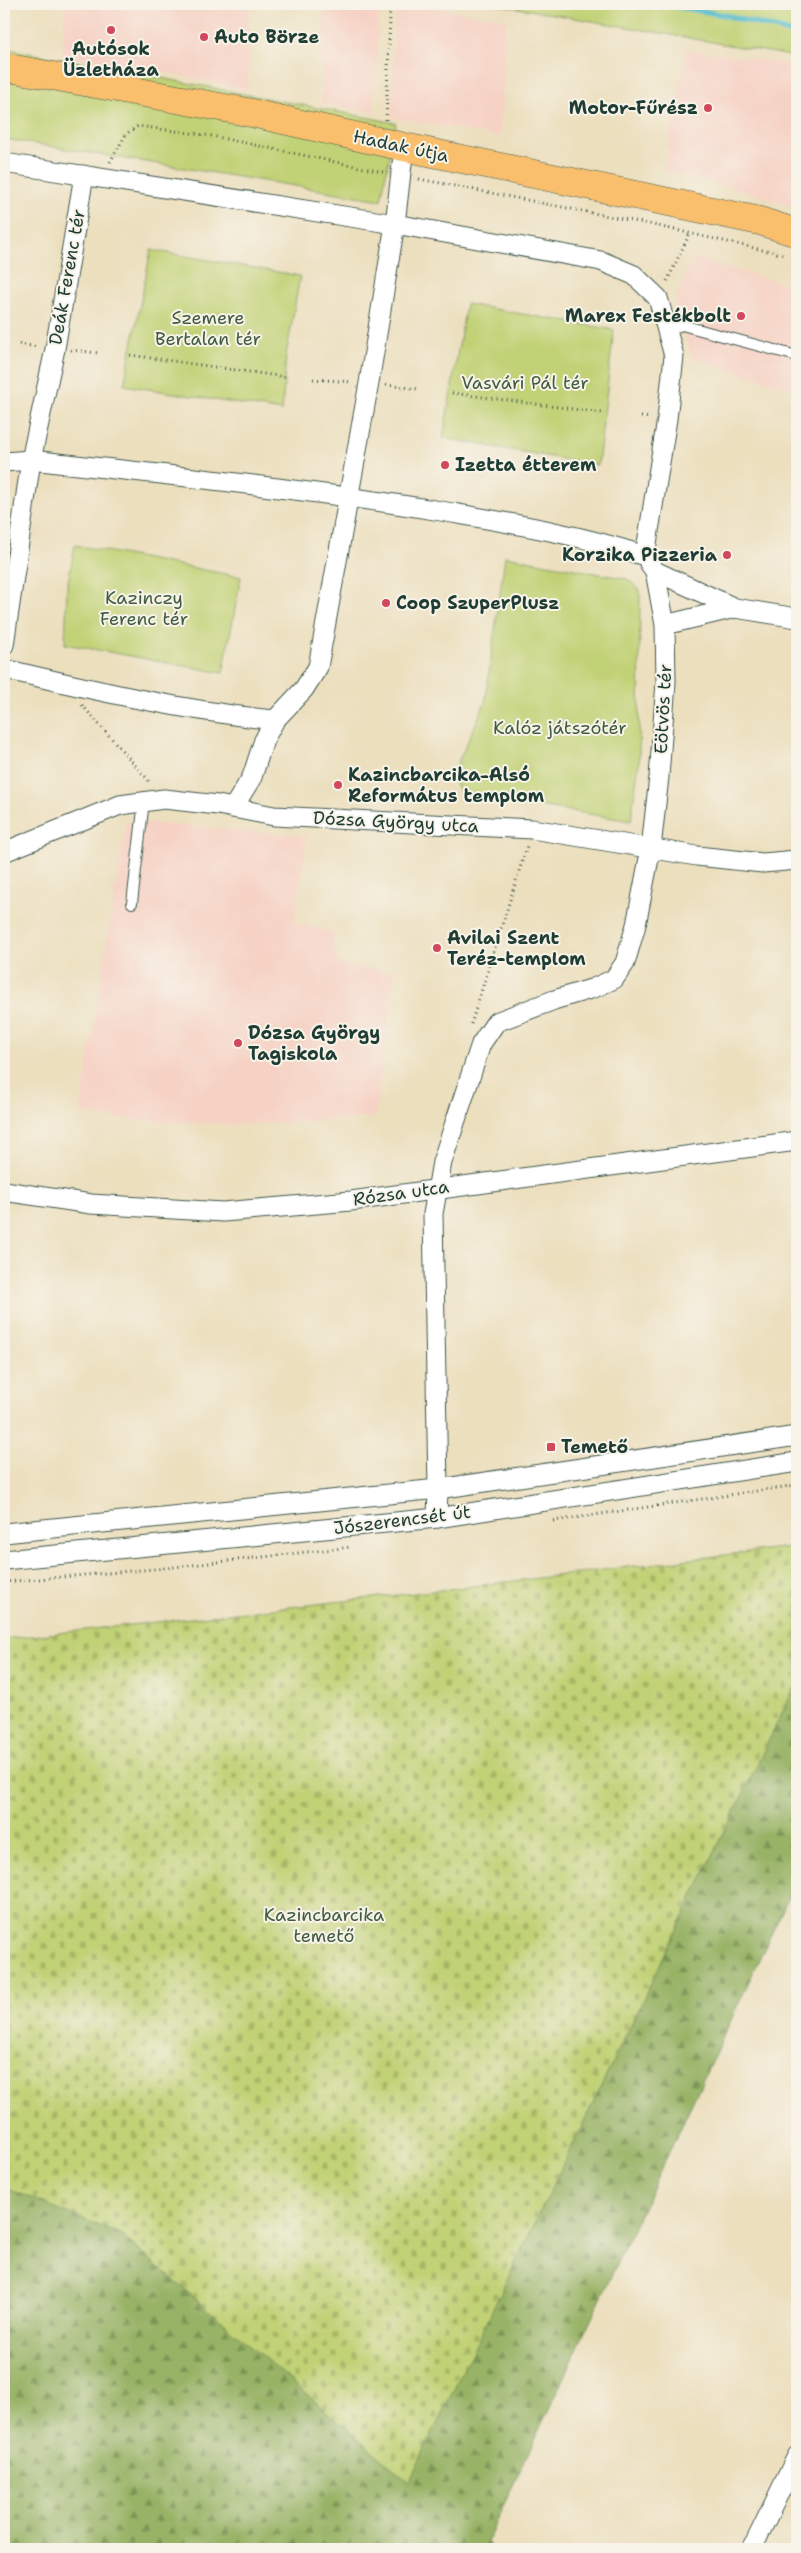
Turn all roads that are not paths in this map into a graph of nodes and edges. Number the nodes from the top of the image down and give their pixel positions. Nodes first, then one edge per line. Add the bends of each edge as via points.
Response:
1 (4, 67) edge
2 (404, 148) junction
3 (4, 163) edge
4 (93, 176) junction
5 (395, 224) junction
6 (796, 245) edge
7 (667, 330) junction
8 (797, 356) edge
9 (31, 460) junction
10 (4, 462) edge
11 (349, 496) junction
12 (650, 564) junction
13 (735, 608) junction
14 (797, 618) edge
15 (665, 625) junction
16 (4, 645) edge
17 (4, 669) edge
18 (275, 720) junction
19 (144, 801) junction
20 (233, 808) junction
21 (651, 848) junction
22 (4, 852) edge
23 (797, 860) edge
24 (132, 903) dead end
25 (797, 1141) edge
26 (438, 1188) junction
27 (4, 1190) edge
28 (797, 1436) edge
29 (797, 1462) edge
30 (438, 1489) junction
31 (437, 1518) junction
32 (4, 1533) edge
33 (4, 1560) edge
34 (797, 2456) edge
35 (752, 2549) edge

1 - 2 main road, Hadak útja via 247,112
2 - 5 street
2 - 6 main road, Hadak útja via 760,221
3 - 4 street
4 - 5 street
4 - 9 street, Deák Ferenc tér
5 - 7 street via 601,261 634,275 658,298
5 - 11 street
7 - 8 lane via 682,325
7 - 12 street via 674,356
9 - 10 street
9 - 11 street
9 - 16 street, Deák Ferenc tér
11 - 12 street via 514,524 615,546
11 - 18 street via 318,668 304,689
12 - 13 street
12 - 15 street, Eötvös tér
13 - 14 street
13 - 15 street
15 - 21 street, Eötvös tér via 666,682
17 - 18 street via 239,716
18 - 20 street via 264,740 252,777
19 - 20 street, Dózsa György utca via 164,799
19 - 22 street, Dózsa György utca via 120,805
19 - 24 lane
20 - 21 street, Dózsa György utca via 274,816 532,829
21 - 23 street, Dózsa György utca via 763,863
21 - 26 street, Eötvös tér via 636,925 625,963 614,979 503,1019 487,1033 442,1162
25 - 26 street, Rózsa utca
26 - 27 street, Rózsa utca via 351,1201 223,1212 91,1204
26 - 30 street, Eötvös tér via 433,1224
28 - 30 street, Jószerencsét út
29 - 31 street, Jószerencsét út
30 - 31 street, Eötvös tér
30 - 32 street, Jószerencsét út
31 - 33 street, Jószerencsét út
34 - 35 street

